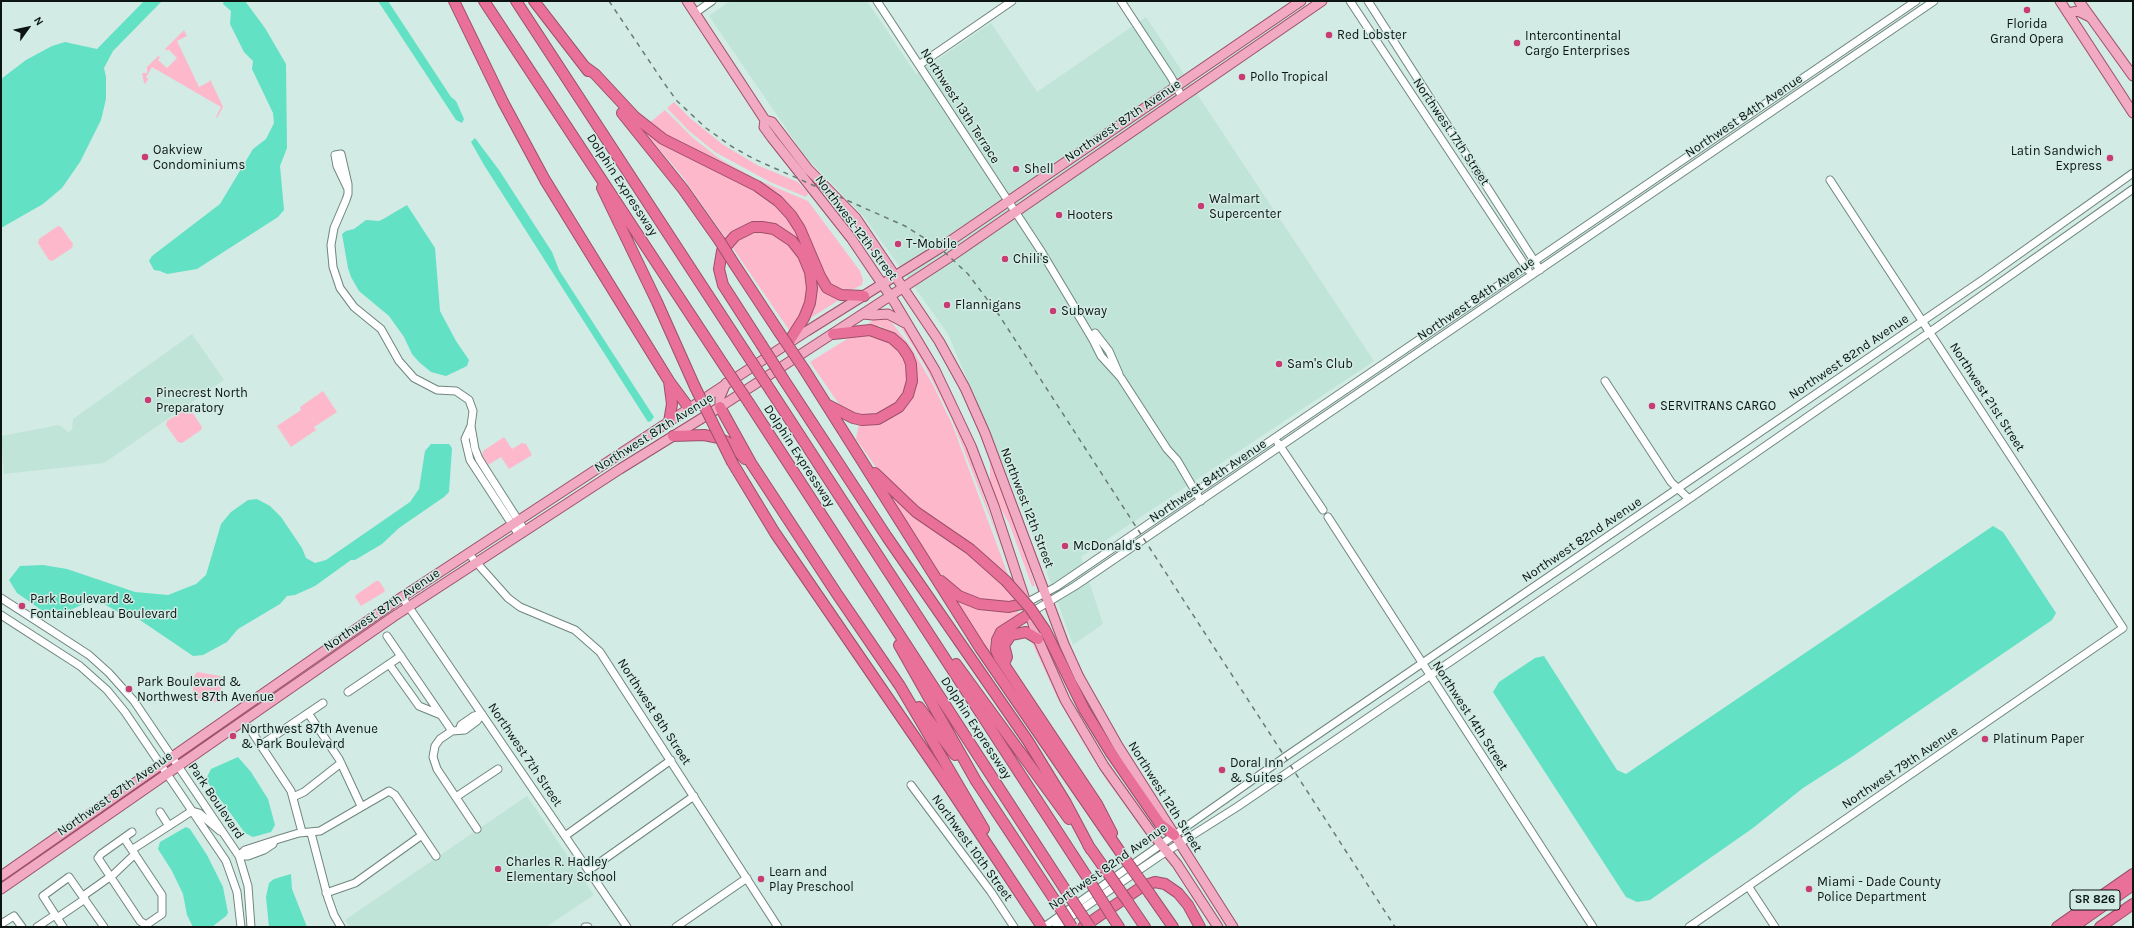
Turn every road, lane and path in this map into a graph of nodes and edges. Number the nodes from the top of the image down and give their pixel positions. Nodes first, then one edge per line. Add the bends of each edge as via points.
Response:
1 (454, 1) edge
2 (484, 1) edge
3 (516, 1) edge
4 (534, 1) edge
5 (687, 1) edge
6 (712, 1) edge
7 (877, 1) edge
8 (1012, 1) edge
9 (1121, 1) edge
10 (1301, 1) edge
11 (1322, 1) edge
12 (1350, 1) edge
13 (1368, 1) edge
14 (1916, 1) edge
15 (1920, 1) edge
16 (1934, 1) edge
17 (2060, 1) edge
18 (2079, 1) edge
19 (1926, 4) edge
20 (694, 13) junction
21 (2068, 14) junction
22 (2091, 17) junction
23 (919, 65) junction
24 (584, 66) junction
25 (2133, 76) edge
26 (1176, 87) junction
27 (1182, 97) junction
28 (2133, 114) edge
29 (765, 120) junction
30 (338, 155) dead end
31 (587, 156) junction
32 (2133, 173) edge
33 (1830, 180) dead end
34 (2133, 189) edge
35 (1008, 201) junction
36 (1015, 212) junction
37 (2048, 233) junction
38 (2055, 244) junction
39 (1534, 261) junction
40 (1526, 266) junction
41 (1540, 270) junction
42 (1531, 276) junction
43 (895, 277) junction
44 (882, 284) junction
45 (903, 287) junction
46 (864, 296) junction
47 (890, 296) junction
48 (863, 314) junction
49 (1923, 321) junction
50 (909, 326) junction
51 (1930, 332) junction
52 (833, 334) junction
53 (788, 343) junction
54 (669, 381) junction
55 (1605, 381) dead end
56 (726, 383) junction
57 (1333, 398) junction
58 (826, 404) junction
59 (720, 407) junction
60 (1338, 407) junction
61 (689, 408) junction
62 (710, 413) junction
63 (669, 422) junction
64 (674, 436) junction
65 (1275, 438) junction
66 (1281, 446) junction
67 (993, 454) junction
68 (860, 456) junction
69 (976, 460) junction
70 (751, 463) junction
71 (1678, 490) junction
72 (1195, 492) junction
73 (1689, 499) junction
74 (1201, 501) junction
75 (1323, 510) dead end
76 (1328, 517) dead end
77 (515, 523) junction
78 (522, 533) junction
79 (887, 537) junction
80 (468, 553) junction
81 (477, 562) junction
82 (926, 563) junction
83 (899, 589) junction
84 (1045, 593) junction
85 (402, 596) junction
86 (1, 598) edge
87 (876, 599) junction
88 (1026, 603) junction
89 (1049, 603) junction
90 (409, 606) junction
91 (1029, 614) junction
92 (1, 615) edge
93 (2123, 628) joint
94 (387, 636) dead end
95 (1038, 639) junction
96 (401, 656) junction
97 (389, 664) junction
98 (1004, 664) junction
99 (1422, 664) junction
100 (1430, 675) junction
101 (1001, 680) junction
102 (120, 685) junction
103 (900, 686) junction
104 (348, 692) dead end
105 (113, 697) junction
106 (323, 702) dead end
107 (242, 708) junction
108 (308, 713) junction
109 (482, 714) junction
110 (440, 715) junction
111 (248, 718) junction
112 (250, 729) dead end
113 (455, 730) junction
114 (261, 745) junction
115 (172, 756) junction
116 (671, 760) junction
117 (161, 763) junction
118 (341, 763) junction
119 (178, 766) junction
120 (498, 769) dead end
121 (167, 774) junction
122 (976, 781) junction
123 (911, 785) dead end
124 (694, 796) junction
125 (293, 797) junction
126 (456, 797) junction
127 (360, 806) junction
128 (192, 811) junction
129 (160, 812) dead end
130 (169, 826) junction
131 (477, 829) dead end
132 (132, 832) dead end
133 (302, 832) junction
134 (311, 833) junction
135 (226, 835) junction
136 (422, 835) junction
137 (565, 836) junction
138 (124, 838) junction
139 (1177, 839) junction
140 (1161, 844) junction
141 (1091, 850) junction
142 (1167, 851) junction
143 (134, 852) junction
144 (238, 856) junction
145 (436, 856) dead end
146 (1123, 856) junction
147 (226, 861) junction
148 (1004, 868) junction
149 (589, 870) junction
150 (2133, 874) edge
151 (1, 876) edge
152 (110, 877) junction
153 (747, 878) junction
154 (2133, 885) edge
155 (1748, 886) junction
156 (1, 889) edge
157 (2133, 892) edge
158 (326, 893) junction
159 (84, 897) junction
160 (2133, 904) edge
161 (56, 916) junction
162 (1, 924) edge
163 (22, 927) edge
164 (37, 927) edge
165 (63, 927) edge
166 (104, 927) edge
167 (241, 927) edge
168 (251, 927) edge
169 (341, 927) edge
170 (627, 927) edge
171 (676, 927) edge
172 (778, 927) edge
173 (1014, 927) edge
174 (1043, 927) edge
175 (1056, 927) edge
176 (1072, 927) edge
177 (1083, 927) edge
178 (1090, 927) edge
179 (1119, 927) edge
180 (1145, 927) edge
181 (1173, 927) edge
182 (1200, 927) edge
183 (1218, 927) edge
184 (1233, 927) edge
185 (1593, 927) edge
186 (1689, 927) edge
187 (1775, 927) edge
188 (2057, 927) edge
189 (2073, 927) edge
190 (2084, 927) edge
191 (2100, 927) edge

1 - 54 highway via 531,156
2 - 31 highway, Dolphin Expressway
3 - 83 highway, Dolphin Expressway, bridge
4 - 24 highway
5 - 20 main road, Northwest 12th Street
6 - 20 street
7 - 23 street, Northwest 13th Terrace
8 - 23 street
9 - 26 street
10 - 26 main road, Northwest 87th Avenue
11 - 27 main road, Northwest 87th Avenue
12 - 40 street, Northwest 17th Street
13 - 39 street, Northwest 17th Street
14 - 39 street, Northwest 84th Avenue
15 - 19 street
16 - 19 street, Northwest 84th Avenue
17 - 21 main road
18 - 22 main road
19 - 41 street, Northwest 84th Avenue
20 - 29 main road, Northwest 12th Street
21 - 22 main road via 2078,11
21 - 28 main road
22 - 25 main road
23 - 35 street, Northwest 13th Terrace
24 - 46 highway via 595,74 635,117 663,139 774,197 800,229 827,288 841,295
24 - 58 highway, bridge via 678,183 719,240
26 - 27 street
26 - 35 main road, Northwest 87th Avenue
27 - 36 main road, Northwest 87th Avenue
29 - 43 main road, Northwest 12th Street via 772,122 808,170 856,218
29 - 44 main road, Northwest 12th Street via 764,127 777,146 834,216
30 - 77 street via 348,189 334,228 331,245 332,267 340,288 354,307 381,329 399,361 414,378 430,388 456,391 466,396 473,411 471,426 475,449
31 - 87 highway, Dolphin Expressway, bridge
31 - 148 highway, bridge via 732,462 782,544
32 - 37 street, Northwest 82nd Avenue
33 - 49 street, Northwest 21st Street
34 - 38 street, Northwest 82nd Avenue
35 - 36 street, Northwest 13th Terrace
35 - 43 main road, Northwest 87th Avenue
36 - 45 main road, Northwest 87th Avenue
36 - 72 street, Northwest 13th Terrace via 1074,306 1076,314 1101,356 1121,378
37 - 38 street
37 - 49 street, Northwest 82nd Avenue
38 - 51 street, Northwest 82nd Avenue
39 - 40 street, Northwest 84th Avenue
39 - 41 street, Northwest 17th Street
40 - 42 street, Northwest 17th Street
40 - 57 street, Northwest 84th Avenue
41 - 42 street, Northwest 84th Avenue
42 - 60 street, Northwest 84th Avenue
43 - 44 main road, Northwest 87th Avenue
43 - 45 main road, Northwest 12th Street
44 - 46 main road, Northwest 87th Avenue
44 - 47 main road, Northwest 12th Street
45 - 47 main road, Northwest 87th Avenue
45 - 67 main road, Northwest 12th Street via 956,372
46 - 53 main road, Northwest 87th Avenue
47 - 48 main road, Northwest 87th Avenue
47 - 50 main road, Northwest 12th Street
48 - 50 main road via 892,315
48 - 52 main road, Northwest 87th Avenue
49 - 51 street, Northwest 21st Street
49 - 71 street, Northwest 82nd Avenue
50 - 69 main road, Northwest 12th Street via 947,391
51 - 73 street, Northwest 82nd Avenue
51 - 93 street, Northwest 21st Street
52 - 58 highway via 870,330 892,338 908,356 912,381 908,395 899,407 878,419 853,418
52 - 59 main road, Northwest 87th Avenue
53 - 56 main road, Northwest 87th Avenue
53 - 79 highway, bridge via 810,303 810,272 803,255 792,241 774,229 762,227 743,231 722,251 719,269 723,285
54 - 61 highway
54 - 63 highway via 672,404
55 - 71 street
56 - 59 main road via 720,397
56 - 61 main road, Northwest 87th Avenue
57 - 60 street
57 - 65 street, Northwest 84th Avenue
58 - 68 highway
59 - 62 main road, Northwest 87th Avenue
59 - 70 highway
60 - 66 street, Northwest 84th Avenue
61 - 62 main road via 697,414
61 - 63 main road, Northwest 87th Avenue
62 - 64 main road, Northwest 87th Avenue
63 - 77 main road, Northwest 87th Avenue
64 - 70 highway via 704,435 719,438 731,444
64 - 78 main road, Northwest 87th Avenue
65 - 66 street
65 - 72 street, Northwest 84th Avenue
66 - 74 street, Northwest 84th Avenue
66 - 75 street
67 - 69 main road
67 - 84 main road, Northwest 12th Street
68 - 82 highway
68 - 139 highway, bridge via 889,488 916,512 970,549 1006,581 1030,608 1045,630 1084,708 1111,753 1160,824
69 - 88 main road, Northwest 12th Street
70 - 103 highway
71 - 73 street
71 - 99 street, Northwest 82nd Avenue
72 - 74 street, Northwest 13th Terrace
72 - 84 street, Northwest 84th Avenue
73 - 100 street, Northwest 82nd Avenue
74 - 89 street, Northwest 84th Avenue
76 - 99 street, Northwest 14th Street
77 - 78 street
77 - 80 main road, Northwest 87th Avenue
78 - 81 main road, Northwest 87th Avenue
79 - 101 highway
79 - 141 highway via 1028,741
80 - 81 street, Northwest 8th Street
80 - 85 main road, Northwest 87th Avenue
81 - 90 main road, Northwest 87th Avenue
81 - 116 street, Northwest 8th Street via 495,586 513,602 575,630 596,648
82 - 88 highway via 947,587 968,600 994,607
82 - 101 highway
83 - 141 highway
83 - 179 highway, Dolphin Expressway, bridge
84 - 88 street, Northwest 84th Avenue
84 - 89 main road, Northwest 12th Street
85 - 90 street, Northwest 7th Street
85 - 107 main road, Northwest 87th Avenue
86 - 102 street, Park Boulevard via 81,650
87 - 122 highway via 912,670
87 - 178 highway, Dolphin Expressway, bridge
88 - 91 main road, Northwest 12th Street
89 - 91 street, Northwest 84th Avenue
89 - 139 main road, Northwest 12th Street via 1067,651 1100,718
90 - 109 street, Northwest 7th Street
90 - 111 main road, Northwest 87th Avenue
91 - 95 main road, Northwest 12th Street
91 - 98 highway via 1004,629 997,640 996,650
92 - 105 street, Park Boulevard via 70,658
93 - 155 street, Northwest 79th Avenue
94 - 96 street
95 - 98 highway via 1026,632 1011,635 1004,645 1007,657
95 - 140 main road, Northwest 12th Street via 1065,700 1093,749
96 - 97 street
96 - 110 street
97 - 104 street
97 - 110 street via 419,706
98 - 146 highway via 1097,804
99 - 100 street, Northwest 14th Street
99 - 139 street, Northwest 82nd Avenue
100 - 139 street, Northwest 82nd Avenue via 1237,807
100 - 185 street, Northwest 14th Street
101 - 146 highway
102 - 105 street
102 - 115 street, Park Boulevard
103 - 122 highway
103 - 148 highway via 968,798
105 - 117 street, Park Boulevard
106 - 108 street
107 - 111 main road
107 - 115 main road, Northwest 87th Avenue
108 - 114 street
108 - 118 street
109 - 113 street via 474,716
109 - 137 street, Northwest 7th Street
110 - 113 street
111 - 119 main road, Northwest 87th Avenue
112 - 114 street
113 - 126 street via 437,742 433,760
114 - 125 street
115 - 117 main road, Northwest 87th Avenue
115 - 119 street, Park Boulevard
116 - 124 street, Northwest 8th Street
116 - 137 street
117 - 121 street, Park Boulevard
117 - 151 main road, Northwest 87th Avenue
118 - 125 street via 304,792
118 - 127 street
119 - 121 main road, Northwest 87th Avenue
119 - 135 street, Park Boulevard
120 - 126 street
121 - 128 street, Park Boulevard
121 - 156 main road, Northwest 87th Avenue
122 - 176 highway, bridge
123 - 173 street, Northwest 10th Street
124 - 149 street
124 - 153 street, Northwest 8th Street
125 - 133 street
126 - 131 street
127 - 134 street via 322,830
127 - 136 street via 391,791
128 - 130 street
128 - 135 street via 199,813
128 - 147 street, Park Boulevard
129 - 130 street
130 - 143 street
132 - 138 street
133 - 134 street
133 - 144 street via 245,850
134 - 158 street
135 - 144 street, Park Boulevard
136 - 145 street
136 - 158 street via 356,883
137 - 149 street, Northwest 7th Street
138 - 143 street
138 - 152 street via 98,858
139 - 140 street, Northwest 82nd Avenue
139 - 142 street, Northwest 82nd Avenue
139 - 184 main road, Northwest 12th Street
140 - 142 main road, Northwest 12th Street
140 - 174 street, Northwest 82nd Avenue
141 - 180 highway, bridge
142 - 175 street, Northwest 82nd Avenue
142 - 183 main road, Northwest 12th Street
143 - 152 street
143 - 152 street via 161,893 162,914 144,925
144 - 147 street
144 - 168 street, Park Boulevard via 248,886
146 - 181 highway, bridge
147 - 167 street, Park Boulevard via 237,892
148 - 174 highway
149 - 170 street, Northwest 7th Street
150 - 188 highway, SR 826
152 - 159 street
153 - 171 street
153 - 172 street, Northwest 8th Street
154 - 189 highway
155 - 186 street, Northwest 79th Avenue
155 - 187 street
157 - 190 highway
158 - 169 street
159 - 161 street
159 - 161 street via 69,877 43,896
159 - 166 street
160 - 191 highway, SR 826
161 - 164 street
161 - 165 street
162 - 163 street via 14,916
177 - 182 highway via 1139,888 1154,882 1165,884 1178,893

